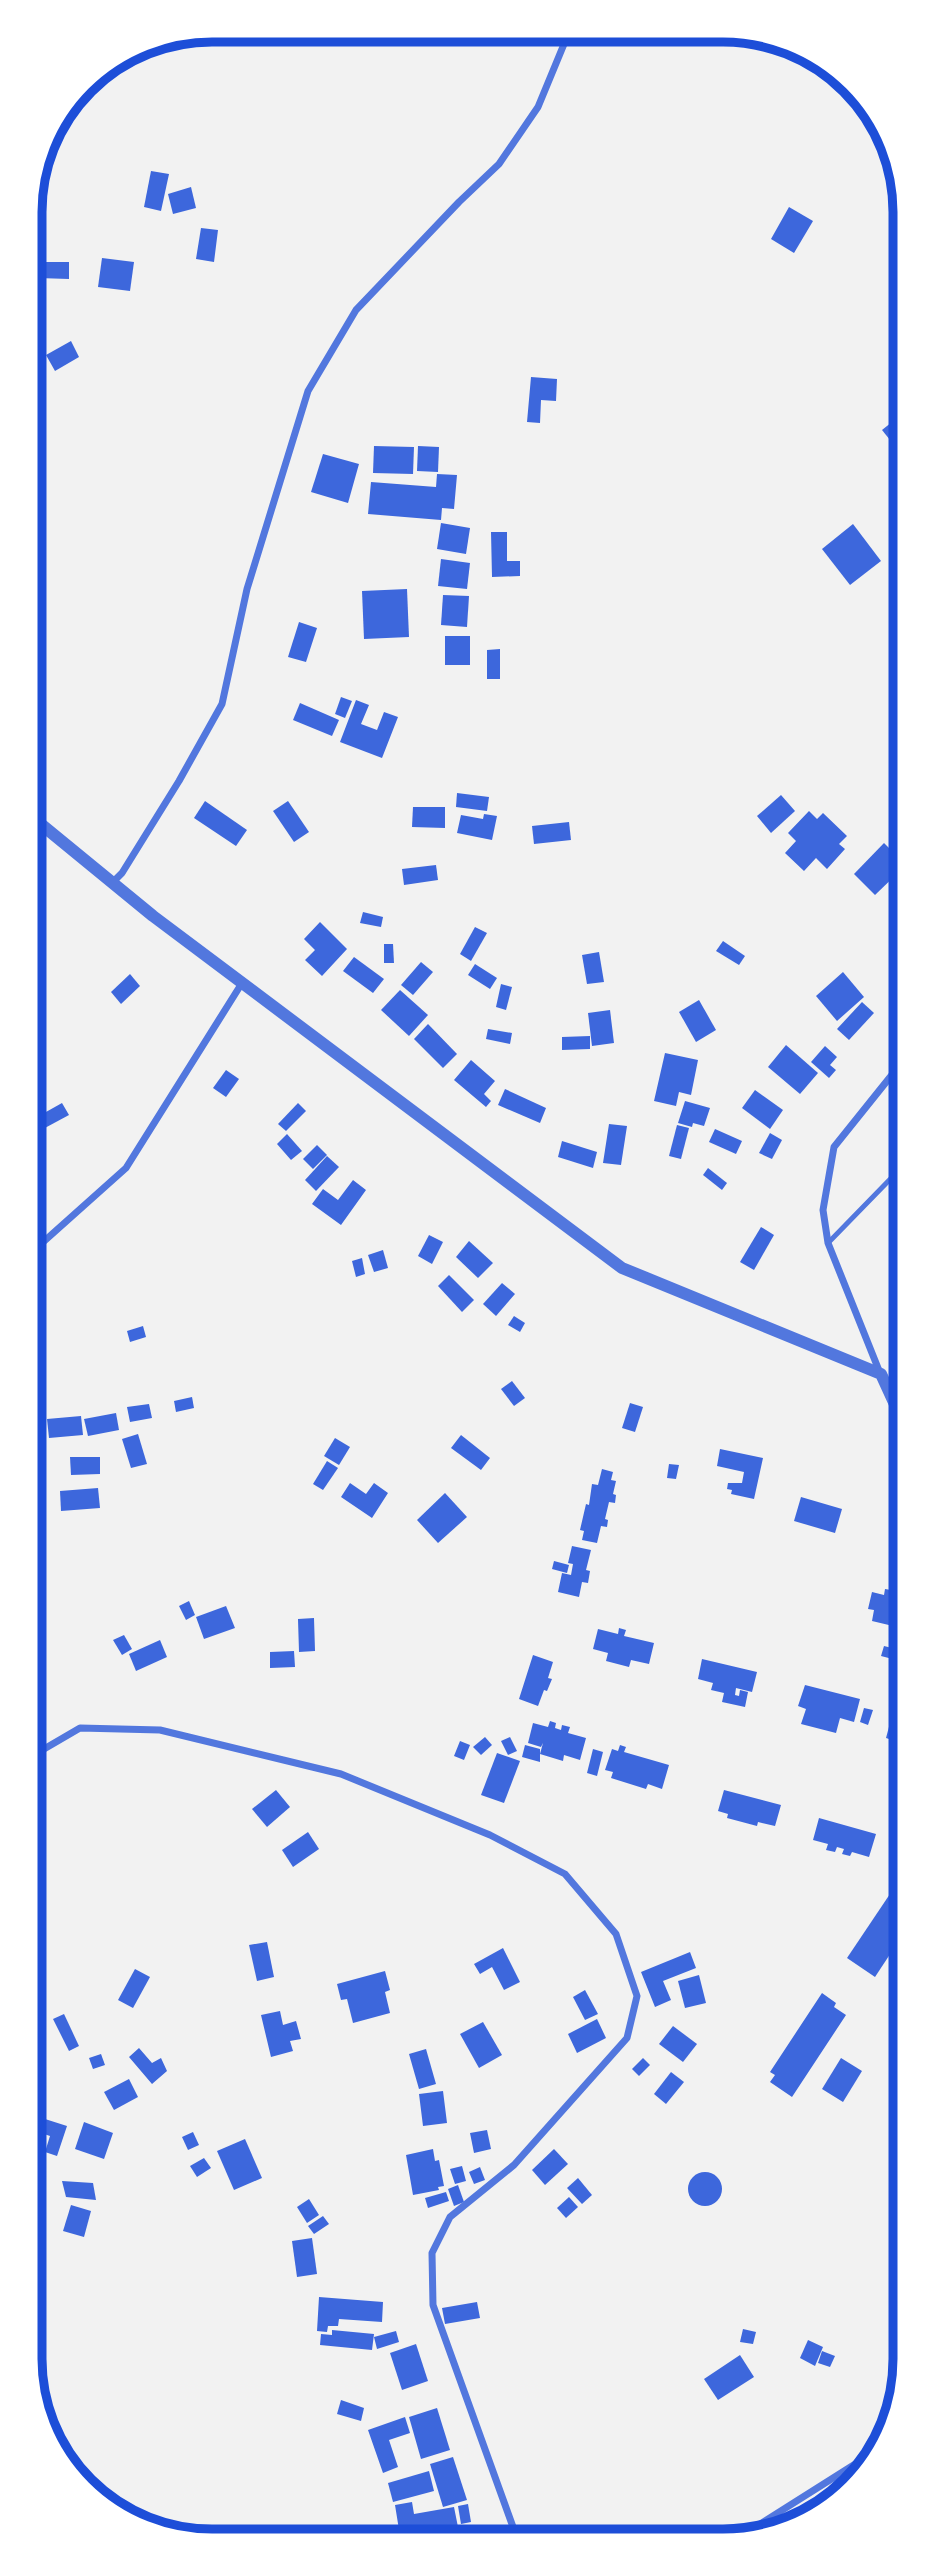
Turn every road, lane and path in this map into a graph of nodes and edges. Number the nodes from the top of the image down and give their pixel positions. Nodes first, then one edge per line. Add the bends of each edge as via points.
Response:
1 (565, 42) edge
2 (42, 825) edge
3 (112, 883) junction
4 (242, 983) junction
5 (893, 1073) edge
6 (893, 1176) edge
7 (42, 1243) edge
8 (828, 1243) junction
9 (881, 1374) junction
10 (893, 1399) edge
11 (42, 1750) edge
12 (857, 2463) edge
13 (758, 2526) edge
14 (514, 2529) edge

1 - 3 street via 538,107 499,164 356,310 308,391 247,589 222,704 179,781
2 - 3 street
3 - 4 street
4 - 7 street via 126,1168
4 - 9 street via 622,1268
5 - 8 street via 834,1147 823,1210
6 - 8 lane
8 - 9 street
9 - 10 street
11 - 14 street via 80,1728 160,1730 341,1774 490,1835 565,1874 616,1934 637,1996 627,2038 514,2165 450,2217 432,2253 433,2305
12 - 13 street

